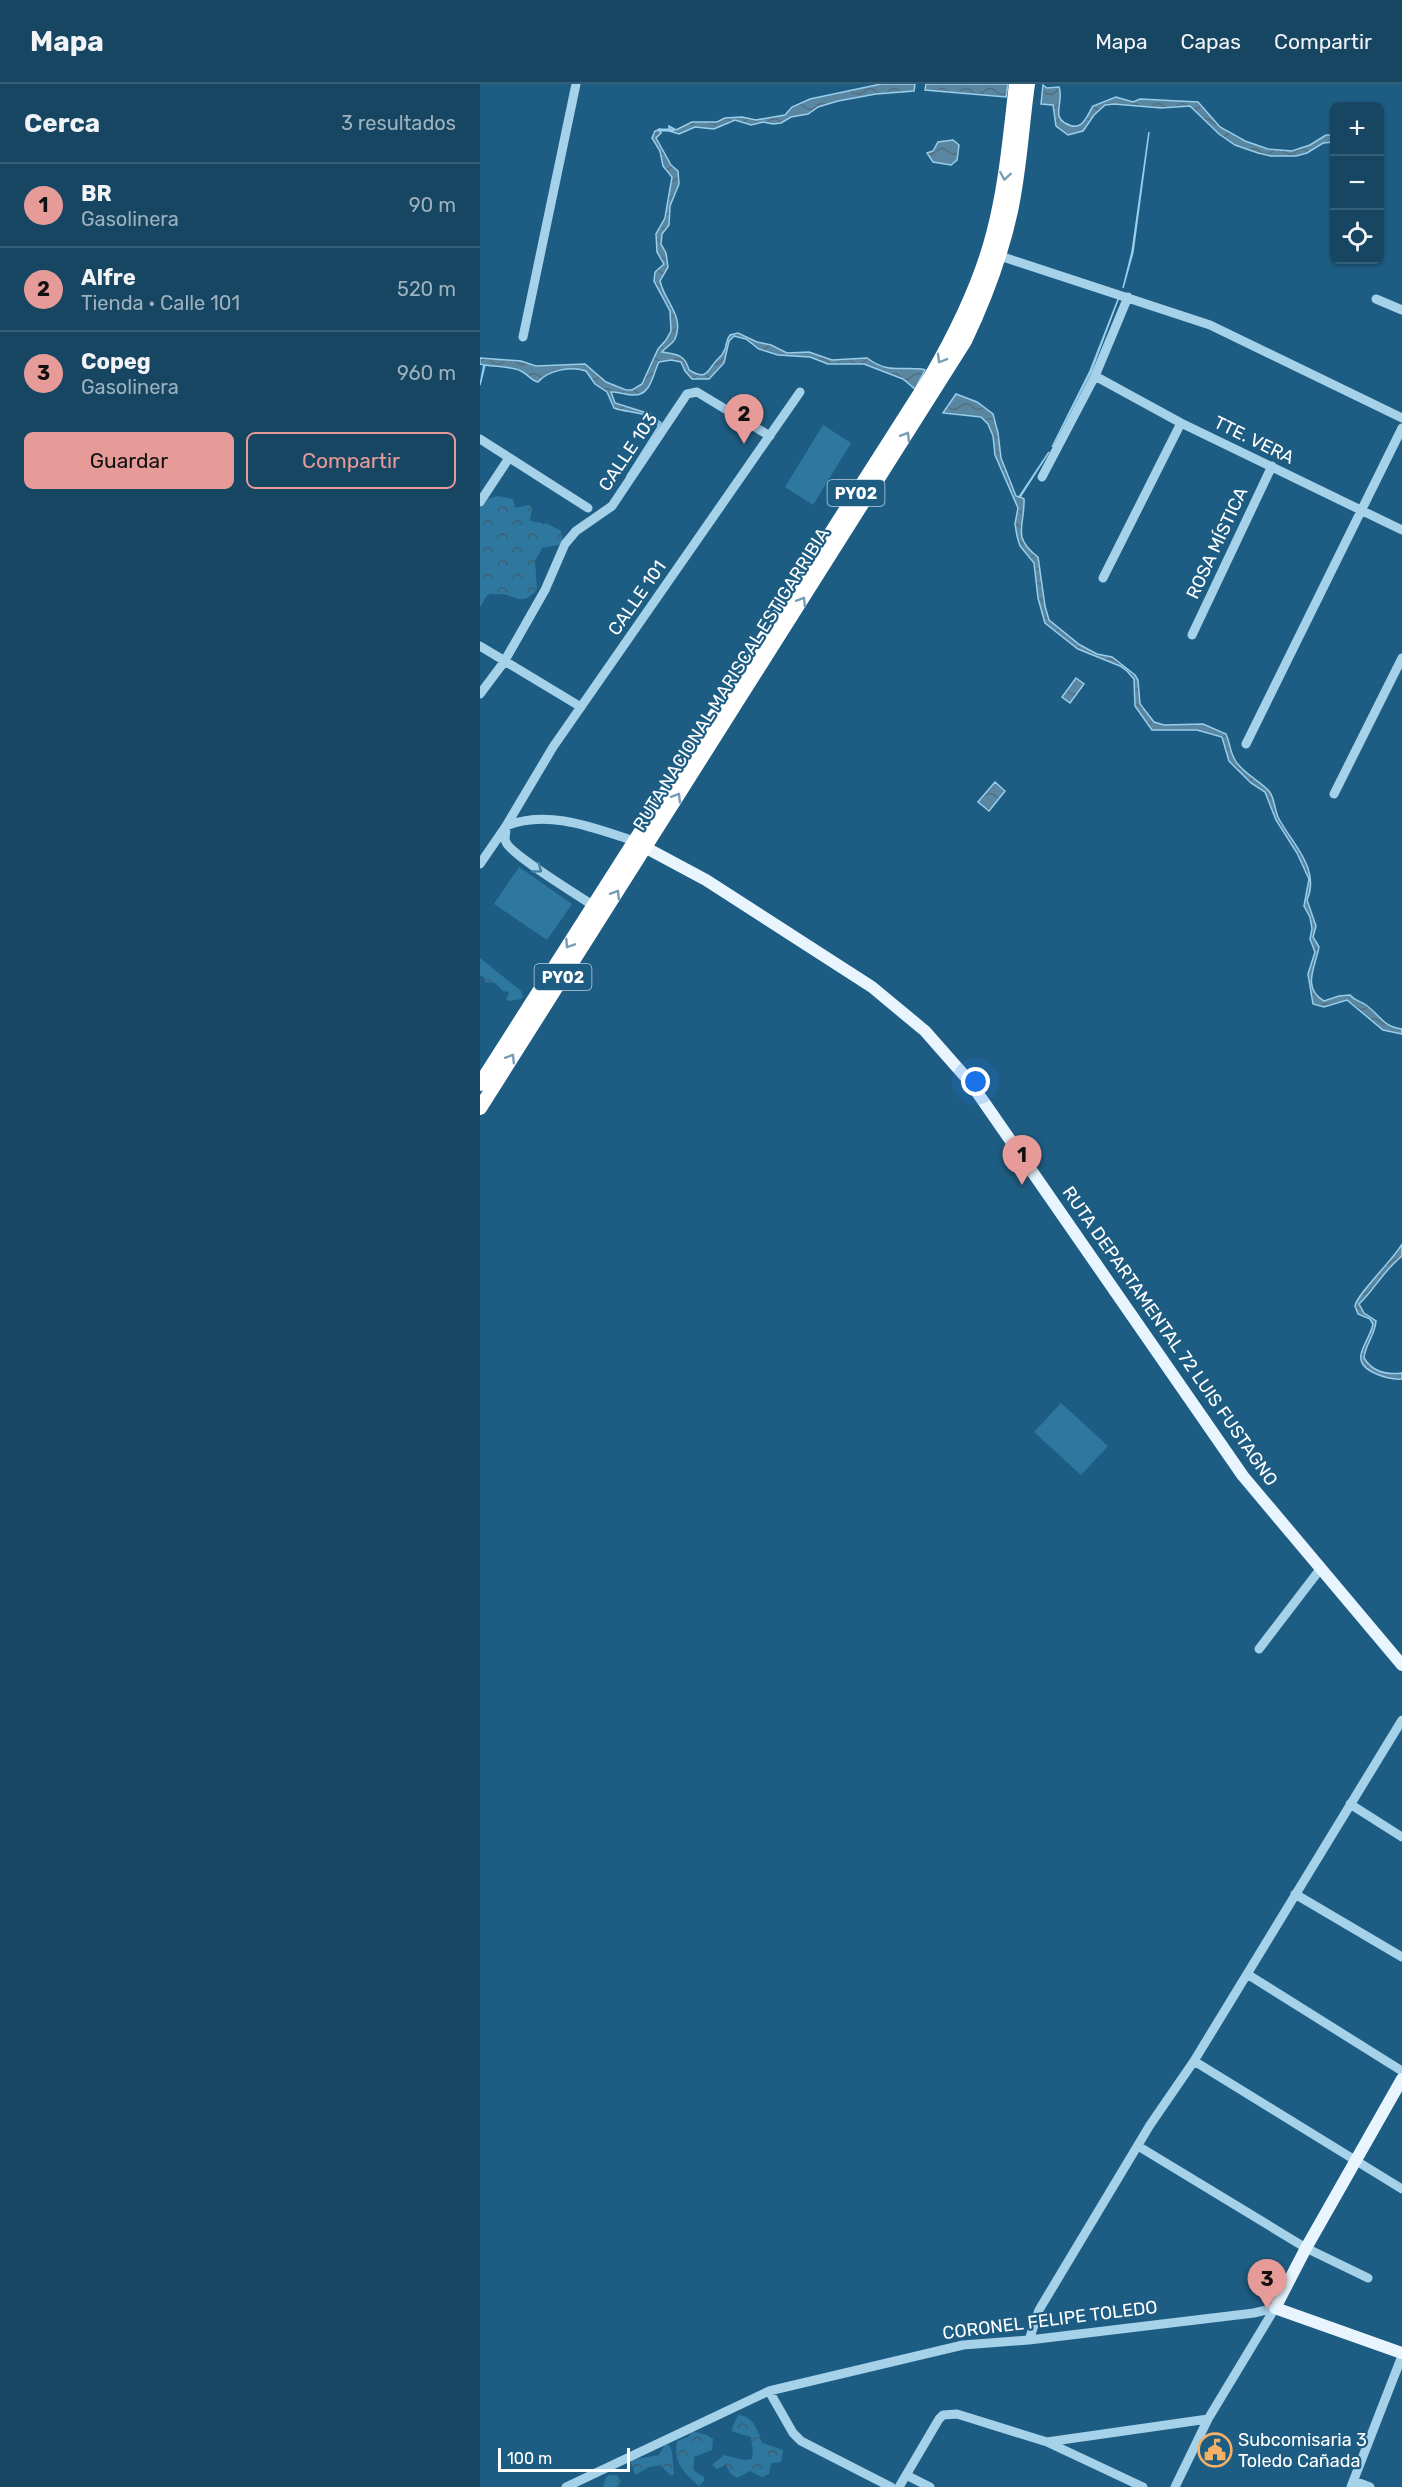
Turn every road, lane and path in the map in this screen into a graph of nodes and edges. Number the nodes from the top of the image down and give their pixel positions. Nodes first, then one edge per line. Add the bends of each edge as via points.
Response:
1 (576, 84) edge
2 (1016, 84) edge
3 (1028, 84) edge
4 (1018, 118) junction
5 (1000, 256) junction
6 (1128, 297) junction
7 (1376, 299) dead end
8 (1402, 310) edge
9 (523, 337) dead end
10 (1095, 376) junction
11 (800, 392) dead end
12 (1402, 418) edge
13 (1181, 423) junction
14 (1402, 428) edge
15 (770, 436) junction
16 (480, 439) edge
17 (509, 458) junction
18 (1272, 466) junction
19 (1042, 477) dead end
20 (480, 502) edge
21 (588, 508) dead end
22 (1362, 511) junction
23 (1402, 530) edge
24 (1103, 578) dead end
25 (1192, 634) dead end
26 (480, 646) edge
27 (1402, 658) edge
28 (504, 662) junction
29 (480, 694) edge
30 (581, 707) junction
31 (1246, 744) dead end
32 (1334, 794) dead end
33 (506, 826) junction
34 (640, 844) junction
35 (480, 864) edge
36 (594, 906) junction
37 (480, 1084) edge
38 (480, 1108) edge
39 (1321, 1568) junction
40 (1259, 1649) dead end
41 (1402, 1665) edge
42 (1402, 1720) edge
43 (1350, 1804) junction
44 (1402, 1837) edge
45 (1295, 1894) junction
46 (1402, 1957) edge
47 (1247, 1974) junction
48 (1194, 2061) junction
49 (1402, 2071) edge
50 (1402, 2079) edge
51 (1138, 2146) junction
52 (1354, 2160) junction
53 (1402, 2189) edge
54 (1306, 2248) junction
55 (1368, 2278) dead end
56 (1275, 2308) junction
57 (1029, 2340) junction
58 (1402, 2355) edge
59 (769, 2391) junction
60 (1208, 2420) junction
61 (1047, 2442) junction
62 (906, 2475) junction
63 (1352, 2484) edge
64 (566, 2487) edge
65 (891, 2487) edge
66 (899, 2487) edge
67 (930, 2487) edge
68 (1143, 2487) edge
69 (1175, 2487) edge
70 (1370, 2487) edge

1 - 9 street
2 - 4 highway, RUTA NACIONAL MARISCAL ESTIGARRIBIA / PY02
3 - 4 highway, RUTA NACIONAL MARISCAL ESTIGARRIBIA / PY02
4 - 5 highway, RUTA NACIONAL MARISCAL ESTIGARRIBIA / PY02 via 1012,209
4 -> 34 highway, RUTA NACIONAL MARISCAL ESTIGARRIBIA / PY02 via 993,233 953,337
5 - 6 street
34 -> 5 highway, RUTA NACIONAL MARISCAL ESTIGARRIBIA / PY02 via 942,380 983,304
6 - 10 street
6 - 12 street via 1210,326
7 - 8 street
10 - 13 street, TTE. VERA
10 - 19 street
11 - 15 street, CALLE 101
13 - 18 street, TTE. VERA
13 - 24 street
14 - 22 street
15 - 28 street, CALLE 103 via 697,392 687,394 612,507 576,531 565,544 545,590
15 - 30 street, CALLE 101
16 - 17 street
17 - 20 street
17 - 21 street
18 - 22 street, TTE. VERA
18 - 25 street, ROSA MÍSTICA
22 - 23 street, TTE. VERA
22 - 31 street
26 - 28 street
27 - 32 street
28 - 29 street, CALLE 103
28 - 30 street
30 - 33 street, CALLE 101
33 - 34 street via 528,819 584,824
33 - 35 street, CALLE 101
33 -> 36 street via 505,841 509,847
34 - 36 highway, RUTA NACIONAL MARISCAL ESTIGARRIBIA / PY02
38 -> 34 highway, RUTA NACIONAL MARISCAL ESTIGARRIBIA / PY02
34 - 39 main road, RUTA DEPARTAMENTAL 72 LUIS FUSTAGNO via 824,954 925,1031 970,1082 1243,1476
36 -> 37 highway, RUTA NACIONAL MARISCAL ESTIGARRIBIA / PY02
39 - 40 street
39 - 41 main road, RUTA DEPARTAMENTAL 72 LUIS FUSTAGNO
42 - 43 street
43 - 44 street
43 - 45 street
45 - 46 street
45 - 47 street
47 - 48 street
47 - 49 street
48 - 51 street
48 - 52 street
50 - 52 main road
51 - 54 street
51 - 57 street via 1039,2310
52 - 53 street
52 - 54 main road
54 - 55 street
54 - 56 main road
56 - 57 street, CORONEL FELIPE TOLEDO
56 - 58 main road
56 - 60 street
57 - 59 street, CORONEL FELIPE TOLEDO via 963,2345
58 - 63 street
59 - 64 street, CORONEL FELIPE TOLEDO
59 - 65 street via 801,2441
60 - 61 street
60 - 69 street
61 - 62 street via 957,2414 943,2415
61 - 68 street
62 - 66 street
62 - 67 street
63 - 70 street

